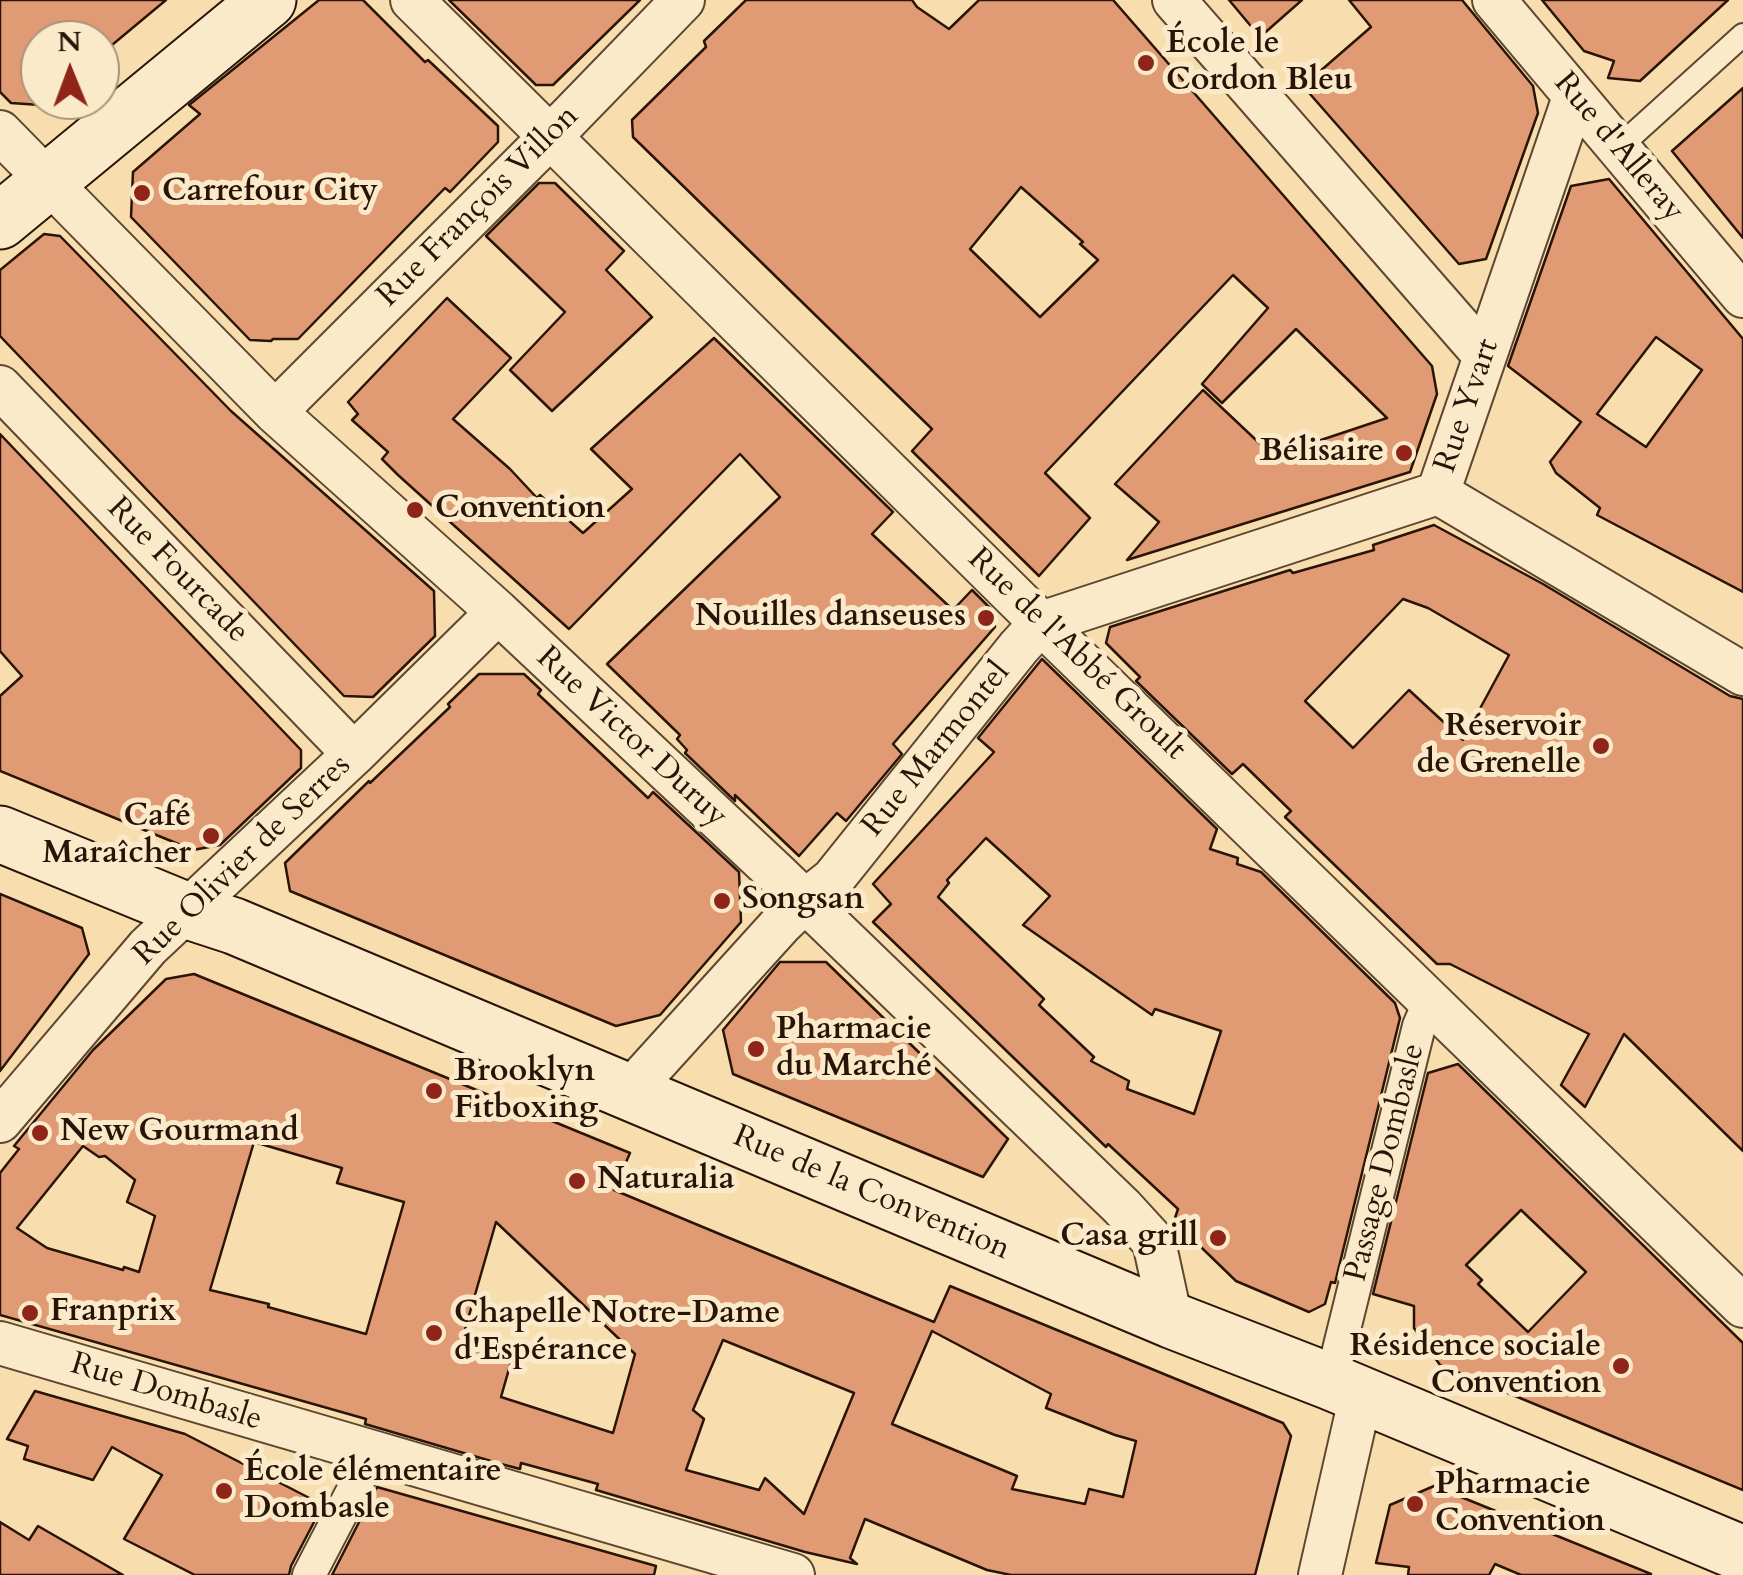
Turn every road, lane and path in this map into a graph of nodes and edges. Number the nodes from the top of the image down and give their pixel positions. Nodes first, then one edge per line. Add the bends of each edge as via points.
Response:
1 (268, 0) edge
2 (412, 0) edge
3 (682, 0) edge
4 (1174, 0) edge
5 (1494, 0) edge
6 (1743, 35) edge
7 (1574, 97) junction
8 (0, 132) edge
9 (551, 136) junction
10 (1618, 149) junction
11 (49, 182) junction
12 (0, 221) edge
13 (1743, 296) edge
14 (1485, 356) junction
15 (0, 387) edge
16 (275, 412) junction
17 (1438, 493) junction
18 (498, 612) junction
19 (1041, 623) junction
20 (1743, 674) edge
21 (354, 754) junction
22 (0, 834) edge
23 (804, 902) junction
24 (188, 912) junction
25 (1430, 1004) junction
26 (628, 1092) junction
27 (0, 1122) edge
28 (1743, 1306) edge
29 (1171, 1320) junction
30 (0, 1343) edge
31 (1346, 1388) junction
32 (370, 1453) junction
33 (1743, 1554) edge
34 (309, 1575) edge
35 (793, 1575) edge
36 (1320, 1575) edge

1 - 11 main road
2 - 9 street, Rue de l'Abbé Groult
3 - 9 street, Rue François Villon
4 - 14 street
5 - 7 street, Rue d'Alleray
6 - 10 lane
7 - 10 street, Rue d'Alleray
7 - 14 street, Rue Yvart
8 - 11 street, Rue Victor Duruy
9 - 16 street, Rue François Villon
9 - 19 street, Rue de l'Abbé Groult
10 - 13 street, Rue d'Alleray
11 - 12 main road
11 - 16 street, Rue Victor Duruy
14 - 17 street, Rue Yvart
15 - 21 street, Rue Fourcade
16 - 18 street, Rue Victor Duruy
17 - 19 street
17 - 20 street, Rue Yvart
18 - 21 street, Rue Olivier de Serres
18 - 23 street, Rue Victor Duruy
19 - 23 street, Rue Marmontel via 833,879
19 - 25 street, Rue de l'Abbé Groult
21 - 24 street, Rue Olivier de Serres
22 - 24 main road, Rue de la Convention
23 - 26 street, Rue Marmontel
23 - 29 street, Rue Victor Duruy via 1154,1242
24 - 26 main road, Rue de la Convention
24 - 27 street, Rue Olivier de Serres via 148,947
25 - 28 street, Rue de l'Abbé Groult
25 - 31 street, Passage Dombasle via 1420,1026
26 - 29 main road, Rue de la Convention
29 - 31 main road, Rue de la Convention
30 - 32 street, Rue Dombasle
31 - 33 main road, Rue de la Convention
31 - 36 street
32 - 34 street
32 - 35 street, Rue Dombasle

